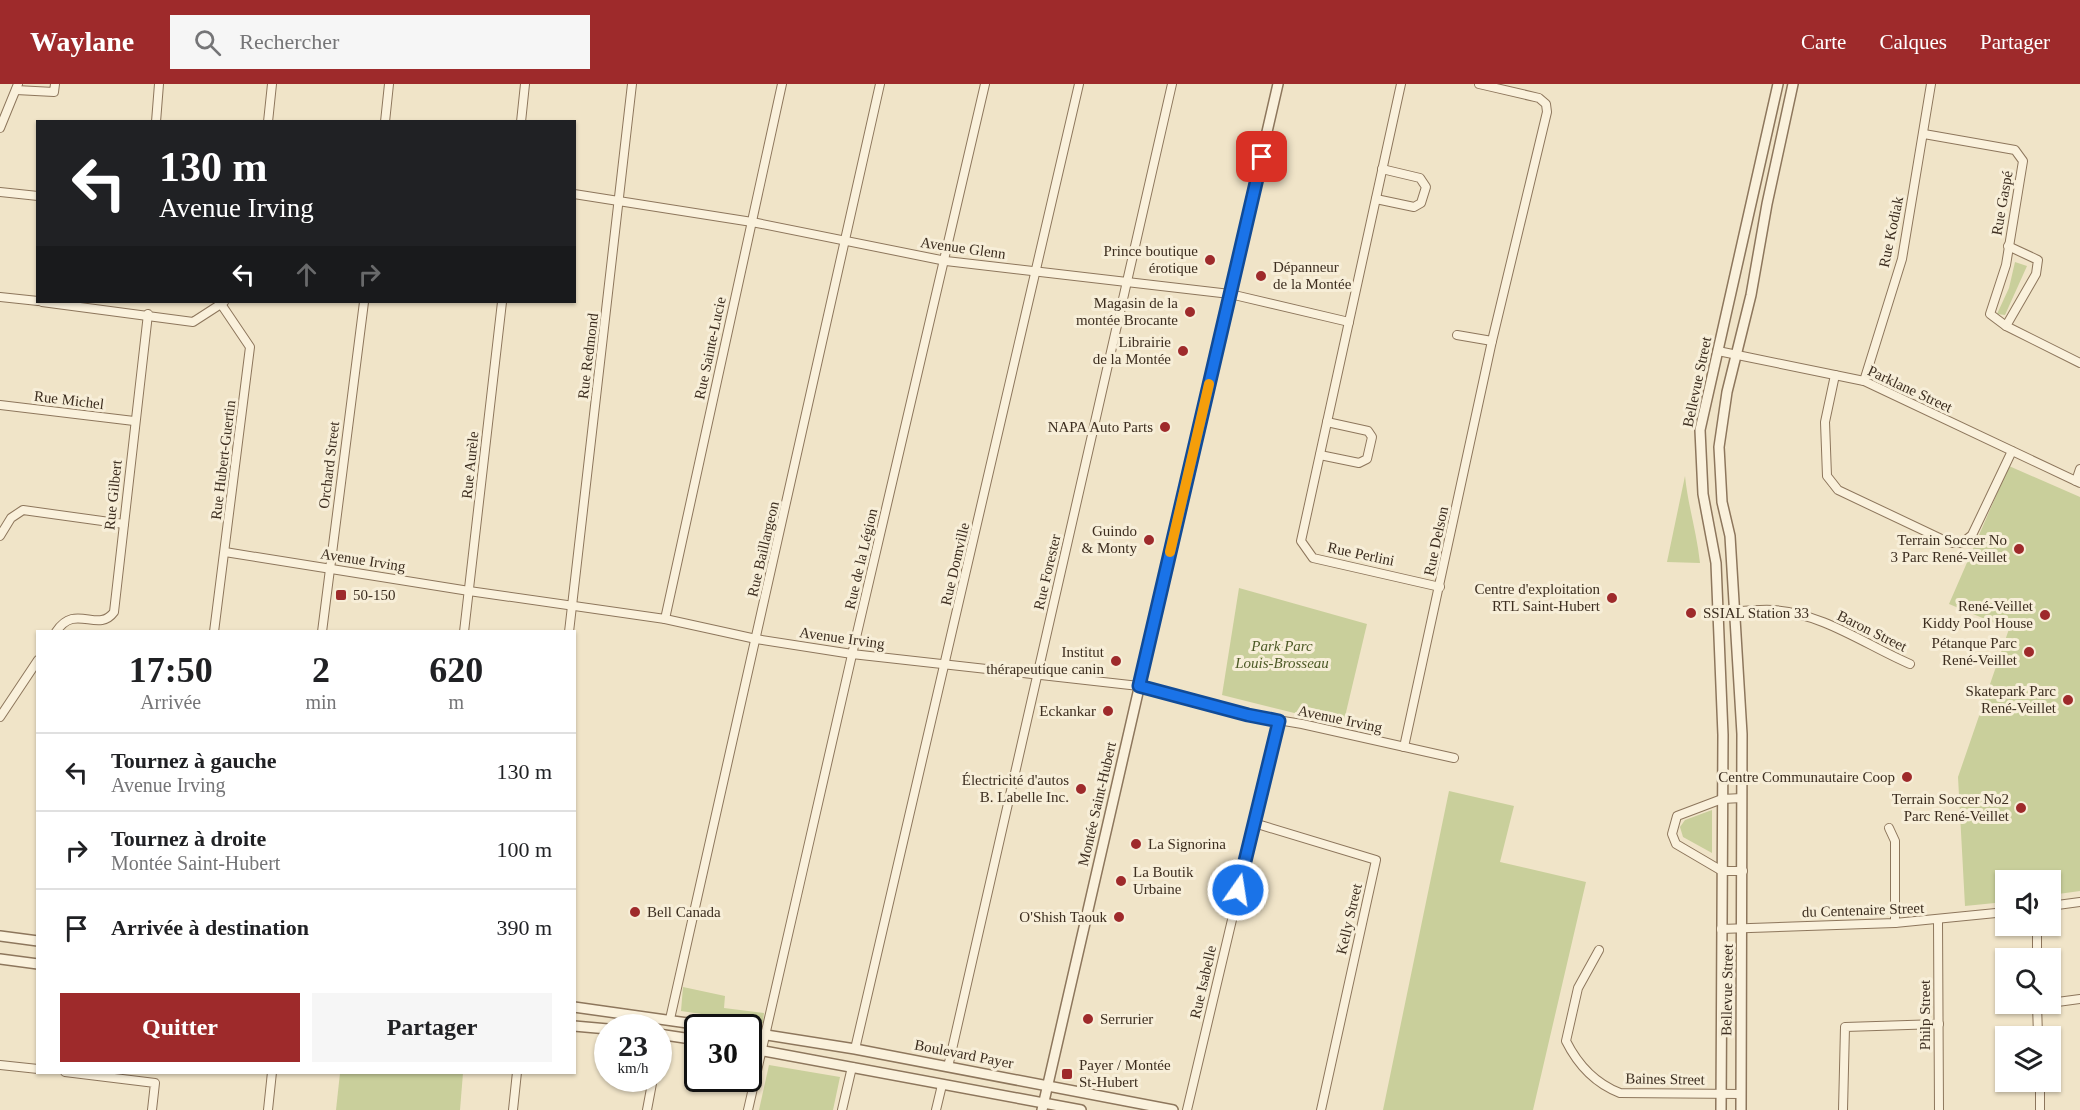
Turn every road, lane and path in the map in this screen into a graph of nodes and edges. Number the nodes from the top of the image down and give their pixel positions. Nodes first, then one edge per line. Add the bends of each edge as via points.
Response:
1 (55, 84) edge
2 (159, 84) edge
3 (272, 84) edge
4 (389, 84) edge
5 (525, 84) edge
6 (633, 84) edge
7 (782, 84) edge
8 (880, 84) edge
9 (985, 84) edge
10 (1079, 84) edge
11 (1172, 84) edge
12 (1278, 84) edge
13 (1401, 84) edge
14 (1479, 84) edge
15 (1778, 84) edge
16 (1793, 84) edge
17 (1931, 84) edge
18 (17, 87) edge
19 (1514, 88) edge
20 (156, 120) edge
21 (268, 120) edge
22 (385, 120) edge
23 (521, 120) edge
24 (0, 128) edge
25 (1924, 134) junction
26 (1382, 169) junction
27 (0, 192) edge
28 (576, 194) edge
29 (36, 196) edge
30 (1376, 199) junction
31 (620, 200) junction
32 (752, 222) junction
33 (845, 242) junction
34 (2008, 246) junction
35 (946, 261) junction
36 (1034, 270) junction
37 (1128, 280) junction
38 (1230, 294) junction
39 (0, 297) edge
40 (36, 301) edge
41 (57, 303) edge
42 (222, 303) edge
43 (363, 303) edge
44 (502, 303) edge
45 (148, 314) junction
46 (1349, 322) junction
47 (2006, 326) junction
48 (1457, 335) dead end
49 (1492, 341) junction
50 (1718, 351) junction
51 (1738, 355) junction
52 (2080, 363) edge
53 (1835, 375) junction
54 (1864, 381) junction
55 (0, 405) edge
56 (134, 421) junction
57 (1327, 422) junction
58 (2012, 451) junction
59 (1320, 455) junction
60 (2080, 469) edge
61 (2078, 482) edge
62 (124, 524) junction
63 (0, 536) edge
64 (225, 552) junction
65 (330, 568) junction
66 (1440, 587) junction
67 (469, 591) junction
68 (572, 606) junction
69 (1736, 612) junction
70 (1717, 613) junction
71 (665, 619) junction
72 (57, 630) edge
73 (214, 630) edge
74 (322, 630) edge
75 (464, 630) edge
76 (569, 630) edge
77 (756, 639) junction
78 (852, 654) junction
79 (36, 663) edge
80 (946, 664) junction
81 (1910, 664) dead end
82 (1037, 675) junction
83 (1139, 686) junction
84 (0, 717) edge
85 (1279, 721) junction
86 (1404, 747) junction
87 (1454, 758) dead end
88 (1742, 798) junction
89 (1722, 799) junction
90 (1254, 824) junction
91 (1888, 828) dead end
92 (1722, 871) junction
93 (1743, 871) junction
94 (2080, 902) edge
95 (2061, 905) edge
96 (1995, 913) edge
97 (1938, 921) junction
98 (1895, 923) junction
99 (1721, 928) junction
100 (1743, 928) junction
101 (0, 936) edge
102 (36, 941) edge
103 (1599, 950) dead end
104 (0, 959) edge
105 (36, 964) edge
106 (2080, 999) edge
107 (2061, 1001) edge
108 (576, 1007) edge
109 (630, 1014) edge
110 (671, 1014) edge
111 (1938, 1024) junction
112 (576, 1026) edge
113 (594, 1028) edge
114 (762, 1034) edge
115 (767, 1035) junction
116 (762, 1048) edge
117 (855, 1049) junction
118 (762, 1050) edge
119 (0, 1065) edge
120 (948, 1066) junction
121 (852, 1068) junction
122 (36, 1069) edge
123 (81, 1074) edge
124 (272, 1074) edge
125 (517, 1074) edge
126 (942, 1084) junction
127 (1048, 1085) junction
128 (650, 1092) edge
129 (752, 1092) edge
130 (2040, 1092) edge
131 (1720, 1093) junction
132 (1741, 1094) junction
133 (1043, 1106) edge
134 (153, 1110) edge
135 (268, 1110) edge
136 (513, 1110) edge
137 (647, 1110) edge
138 (748, 1110) edge
139 (842, 1110) edge
140 (936, 1110) edge
141 (1081, 1110) edge
142 (1173, 1110) edge
143 (1187, 1110) edge
144 (1321, 1110) edge
145 (1721, 1110) edge
146 (1741, 1110) edge
147 (1843, 1110) edge
148 (1939, 1110) edge
149 (2040, 1110) edge

1 - 18 street via 54,92
2 - 20 street
3 - 21 street
4 - 22 street
5 - 23 street
6 - 31 street, Rue Redmond
7 - 32 street, Rue Sainte-Lucie
8 - 33 street, Rue Baillargeon
9 - 35 street, Rue de la Légion
10 - 36 street, Rue Domville
11 - 37 street, Rue Forester
12 - 38 street, Montée Saint-Hubert
13 - 26 street, Rue Perlini
14 - 19 street
15 - 50 street, Bellevue Street
16 - 51 street, Bellevue Street
17 - 25 street, Rue Kodiak
18 - 24 street
19 - 49 street, Rue Delson via 1539,98 1546,104 1547,112
25 - 34 street, Rue Gaspé via 2015,150 2021,155
25 - 54 street, Rue Kodiak via 1902,258
26 - 30 street, Rue Perlini
26 - 30 street via 1420,178 1426,187 1421,203 1414,207
27 - 29 street
28 - 31 street, Avenue Glenn
30 - 46 street, Rue Perlini
31 - 32 street, Avenue Glenn
31 - 68 street, Rue Redmond
32 - 33 street, Avenue Glenn
32 - 71 street, Rue Sainte-Lucie
33 - 35 street, Avenue Glenn
33 - 77 street, Rue Baillargeon
34 - 47 street, Rue Gaspé via 2002,283 1990,314
34 - 47 street, Rue Gaspé via 2038,260 2036,274
35 - 36 street, Avenue Glenn
35 - 78 street, Rue de la Légion
36 - 37 street, Avenue Glenn
36 - 80 street, Rue Domville
37 - 38 street, Avenue Glenn
37 - 82 street, Rue Forester
38 - 46 street, Avenue Glenn
38 - 83 street, Montée Saint-Hubert
39 - 40 street
41 - 45 street
42 - 45 street via 193,322
42 - 64 street, Rue Hubert-Guertin via 250,347
43 - 65 street, Orchard Street
44 - 67 street, Rue Aurèle
45 - 56 street, Rue Gilbert
46 - 57 street, Rue Perlini
47 - 52 street
48 - 49 street
49 - 66 street, Rue Delson
50 - 51 street, Parklane Street
50 - 70 street, Bellevue Street via 1700,430 1703,494 1716,563
51 - 53 street, Parklane Street
51 - 69 street, Bellevue Street via 1726,392 1719,447
53 - 54 street, Parklane Street
53 - 58 street via 1825,422 1829,483 1949,542 1962,543 1972,535
54 - 58 street, Parklane Street
55 - 56 street, Rue Michel
56 - 62 street, Rue Gilbert
57 - 59 street, Rue Perlini
57 - 59 street via 1368,431 1372,437 1367,459 1359,463
58 - 61 street, Parklane Street
59 - 66 street, Rue Perlini via 1301,541 1313,558
60 - 61 street
62 - 63 street via 23,510 11,518
62 - 72 street, Rue Gilbert via 114,612 102,621 72,617
64 - 65 street, Avenue Irving
64 - 73 street, Rue Hubert-Guertin
65 - 67 street, Avenue Irving
65 - 74 street, Orchard Street
66 - 86 street, Rue Delson
67 - 68 street, Avenue Irving
67 - 75 street, Rue Aurèle
68 - 71 street, Avenue Irving
68 - 76 street, Rue Redmond
69 - 70 street, Baron Street
69 - 81 street, Baron Street via 1771,610 1800,614
69 - 88 street, Bellevue Street
70 - 89 street, Bellevue Street
71 - 77 street, Avenue Irving
77 - 78 street, Avenue Irving
77 - 110 street, Rue Baillargeon
78 - 80 street, Avenue Irving
78 - 115 street, Rue de la Légion
79 - 84 street
80 - 82 street, Avenue Irving
80 - 117 street, Rue Domville
82 - 83 street, Avenue Irving
82 - 120 street, Rue Forester
83 - 85 street, Avenue Irving
83 - 127 street, Montée Saint-Hubert
85 - 86 street, Avenue Irving
85 - 90 street, Rue Isabelle
86 - 87 street, Avenue Irving
88 - 89 street
88 - 93 street, Bellevue Street
89 - 92 street, Bellevue Street
89 - 92 street via 1677,816 1672,834 1676,844
90 - 143 street, Rue Isabelle
90 - 144 street, Kelly Street via 1377,860
91 - 98 street via 1895,841
92 - 93 street
92 - 99 street, Bellevue Street
93 - 100 street, Bellevue Street
94 - 95 street
96 - 97 street, du Centenaire Street
97 - 98 street, du Centenaire Street
97 - 111 street, Philp Street
98 - 100 street, du Centenaire Street
99 - 100 street, du Centenaire Street
99 - 131 street, Bellevue Street
100 - 132 street, Bellevue Street
101 - 102 street
103 - 131 street, Baines Street via 1578,988 1566,1041 1576,1060 1602,1086 1620,1093
104 - 105 street
106 - 107 street
108 - 109 street
111 - 147 street via 1845,1027
111 - 148 street, Philp Street
112 - 113 street
114 - 115 street, Boulevard Payer
115 - 116 street, Rue de la Légion
115 - 117 street, Boulevard Payer
117 - 120 street, Boulevard Payer
118 - 121 street
119 - 122 street
120 - 127 street, Boulevard Payer
121 - 126 street
121 - 139 street
123 - 134 street via 155,1083
124 - 135 street
125 - 136 street
126 - 133 street
126 - 140 street
127 - 133 street, Montée Saint-Hubert
127 - 142 street, Boulevard Payer
128 - 137 street
129 - 138 street, Rue de la Légion
130 - 149 street
131 - 132 street, Baines Street
131 - 145 street, Bellevue Street
132 - 146 street, Bellevue Street
133 - 141 street

